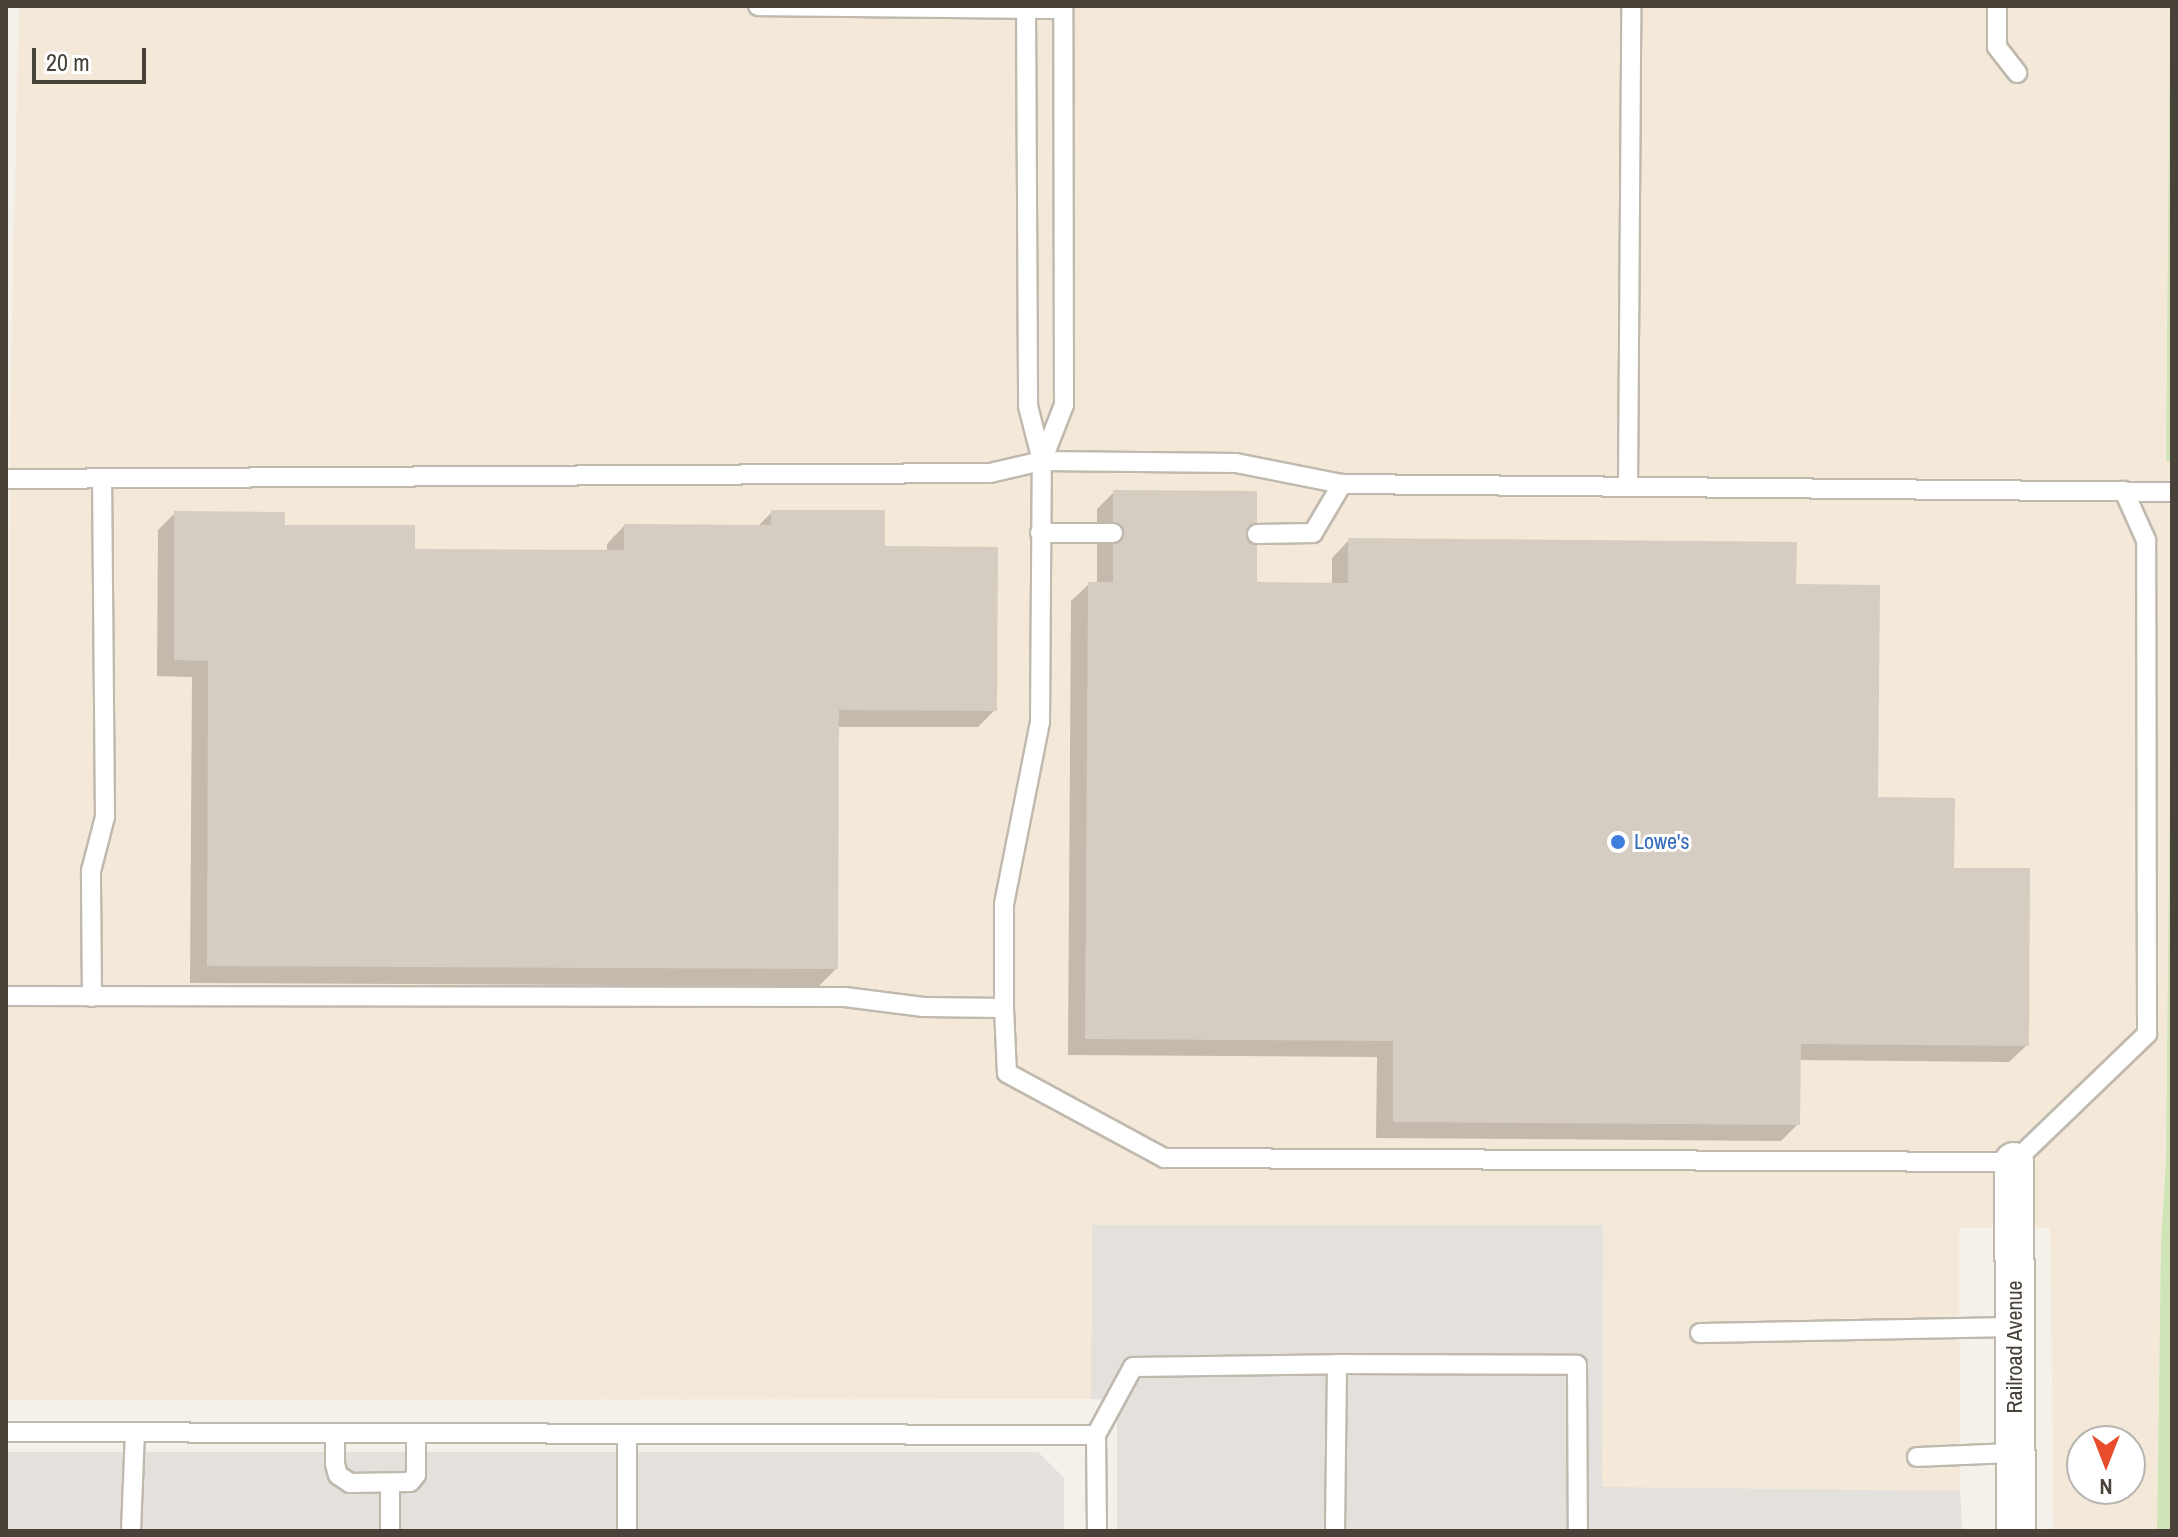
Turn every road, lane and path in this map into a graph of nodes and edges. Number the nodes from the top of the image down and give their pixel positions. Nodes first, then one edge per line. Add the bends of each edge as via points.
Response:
1 (758, 6) edge
2 (1631, 6) edge
3 (1997, 6) edge
4 (1026, 8) edge
5 (1063, 8) edge
6 (2017, 73) dead end
7 (1042, 461) junction
8 (6, 479) edge
9 (102, 479) junction
10 (1342, 484) junction
11 (1628, 487) junction
12 (2124, 491) junction
13 (2172, 492) edge
14 (1040, 533) junction
15 (1113, 533) dead end
16 (1257, 534) dead end
17 (6, 996) edge
18 (92, 997) junction
19 (1004, 1008) junction
20 (2014, 1162) junction
21 (2015, 1327) junction
22 (1700, 1333) dead end
23 (1337, 1364) junction
24 (6, 1432) edge
25 (135, 1433) junction
26 (335, 1433) junction
27 (416, 1433) junction
28 (627, 1434) junction
29 (1096, 1435) junction
30 (2014, 1453) junction
31 (1917, 1457) dead end
32 (390, 1483) junction
33 (131, 1531) edge
34 (390, 1531) edge
35 (627, 1531) edge
36 (1097, 1531) edge
37 (1335, 1531) edge
38 (1578, 1531) edge
39 (2016, 1531) edge

1 - 4 lane
2 - 11 lane
3 - 6 lane via 1997,47
4 - 5 lane
4 - 7 lane via 1028,406
5 - 7 lane via 1064,405
7 - 9 lane via 990,473
7 - 10 lane via 1236,463
7 - 14 lane
8 - 9 lane
9 - 18 lane via 105,817 91,871
10 - 11 lane
10 - 16 lane via 1313,533
11 - 12 lane
12 - 13 lane
12 - 20 lane via 2146,540 2147,1034
14 - 15 lane
14 - 19 lane via 1040,722 1004,904
17 - 18 lane
18 - 19 lane via 845,997 923,1007
19 - 20 lane via 1007,1073 1164,1158
20 - 21 street, Railroad Avenue
21 - 22 lane
21 - 30 street, Railroad Avenue
23 - 29 lane via 1133,1367
23 - 37 lane
23 - 38 lane via 1577,1365
24 - 25 lane
25 - 26 lane
25 - 33 lane
26 - 27 lane
26 - 32 lane via 338,1475 350,1483
27 - 28 lane
27 - 32 lane via 416,1475 410,1482
28 - 29 lane
28 - 35 lane
29 - 36 lane
30 - 31 lane
30 - 39 street, Railroad Avenue
32 - 34 lane

